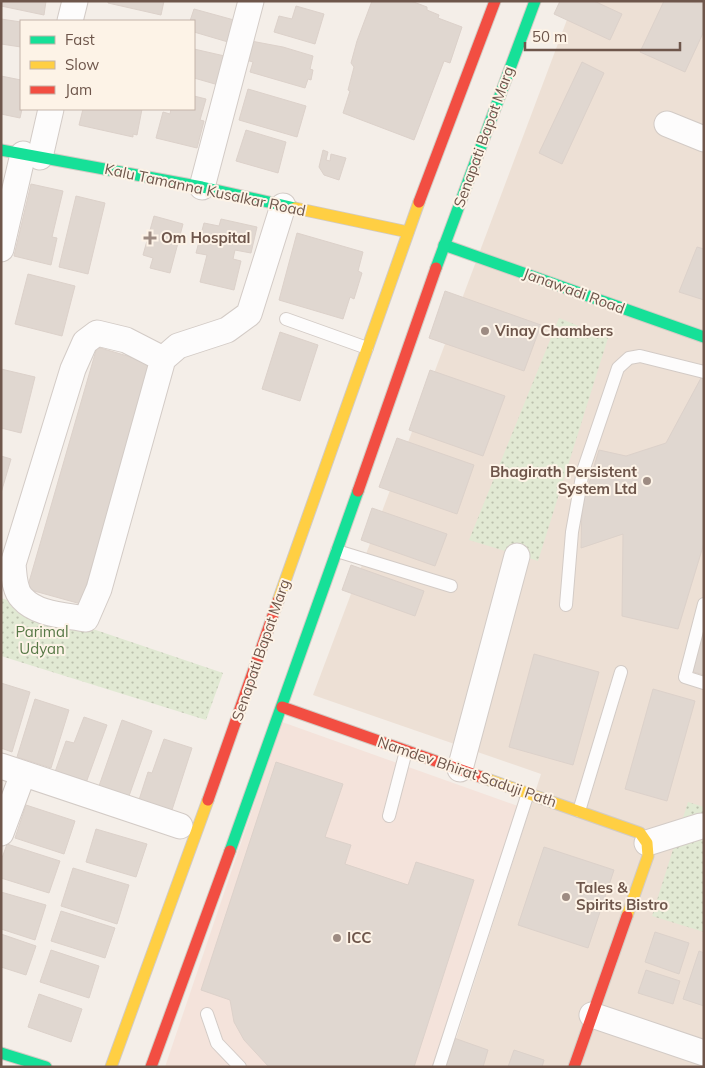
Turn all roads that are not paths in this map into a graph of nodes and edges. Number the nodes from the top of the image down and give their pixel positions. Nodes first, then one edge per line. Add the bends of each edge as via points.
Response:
1 (75, 1) edge
2 (251, 1) edge
3 (495, 1) edge
4 (535, 1) edge
5 (70, 20) edge
6 (50, 110) edge
7 (667, 124) dead end
8 (704, 138) edge
9 (21, 154) edge
10 (202, 187) junction
11 (283, 206) junction
12 (412, 234) junction
13 (431, 240) dead end
14 (444, 245) junction
15 (1, 249) edge
16 (286, 319) dead end
17 (704, 338) edge
18 (367, 348) junction
19 (163, 360) junction
20 (704, 372) edge
21 (337, 551) junction
22 (517, 556) dead end
23 (451, 586) dead end
24 (704, 604) edge
25 (566, 605) dead end
26 (621, 672) dead end
27 (704, 683) edge
28 (282, 707) junction
29 (406, 751) junction
30 (12, 770) edge
31 (460, 770) junction
32 (528, 793) junction
33 (578, 811) junction
34 (389, 816) dead end
35 (703, 823) edge
36 (180, 826) dead end
37 (1, 833) edge
38 (647, 843) junction
39 (207, 1014) dead end
40 (592, 1015) junction
41 (1, 1053) edge
42 (704, 1053) edge
43 (46, 1067) edge
44 (111, 1067) edge
45 (151, 1067) edge
46 (240, 1067) edge
47 (439, 1067) edge
48 (574, 1067) edge

1 - 5 street
2 - 10 street
3 - 12 main road, Senapati Bapat Marg
4 - 14 main road, Senapati Bapat Marg
6 - 9 street
7 - 8 street
9 - 10 main road, Kalu Tamanna Kusalkar Road
9 - 15 street
10 - 11 main road, Kalu Tamanna Kusalkar Road
11 - 12 main road, Kalu Tamanna Kusalkar Road
11 - 19 street via 249,314 227,330 178,346
12 - 18 main road, Senapati Bapat Marg
13 - 14 main road
14 - 17 main road, Janawadi Road
14 - 21 main road, Senapati Bapat Marg
16 - 18 lane
18 - 44 main road, Senapati Bapat Marg
19 - 19 street via 126,340 97,333 85,342 73,369 13,564 14,580 21,598 41,611 86,619 99,589
20 - 25 lane via 640,356 629,358 618,368 584,470 572,532
21 - 23 lane
21 - 28 main road, Senapati Bapat Marg
22 - 31 street
24 - 27 lane via 685,677
26 - 33 lane
28 - 29 main road, Namdev Bhirat Saduji Path
28 - 45 main road, Senapati Bapat Marg
29 - 31 main road, Namdev Bhirat Saduji Path
29 - 34 lane
30 - 36 street
30 - 37 street
31 - 32 main road, Namdev Bhirat Saduji Path
32 - 33 main road, Namdev Bhirat Saduji Path
32 - 47 lane
33 - 38 main road, Namdev Bhirat Saduji Path via 640,832
35 - 38 street
38 - 40 main road via 648,856
39 - 46 lane via 217,1043
40 - 42 street
40 - 48 main road
41 - 43 main road

